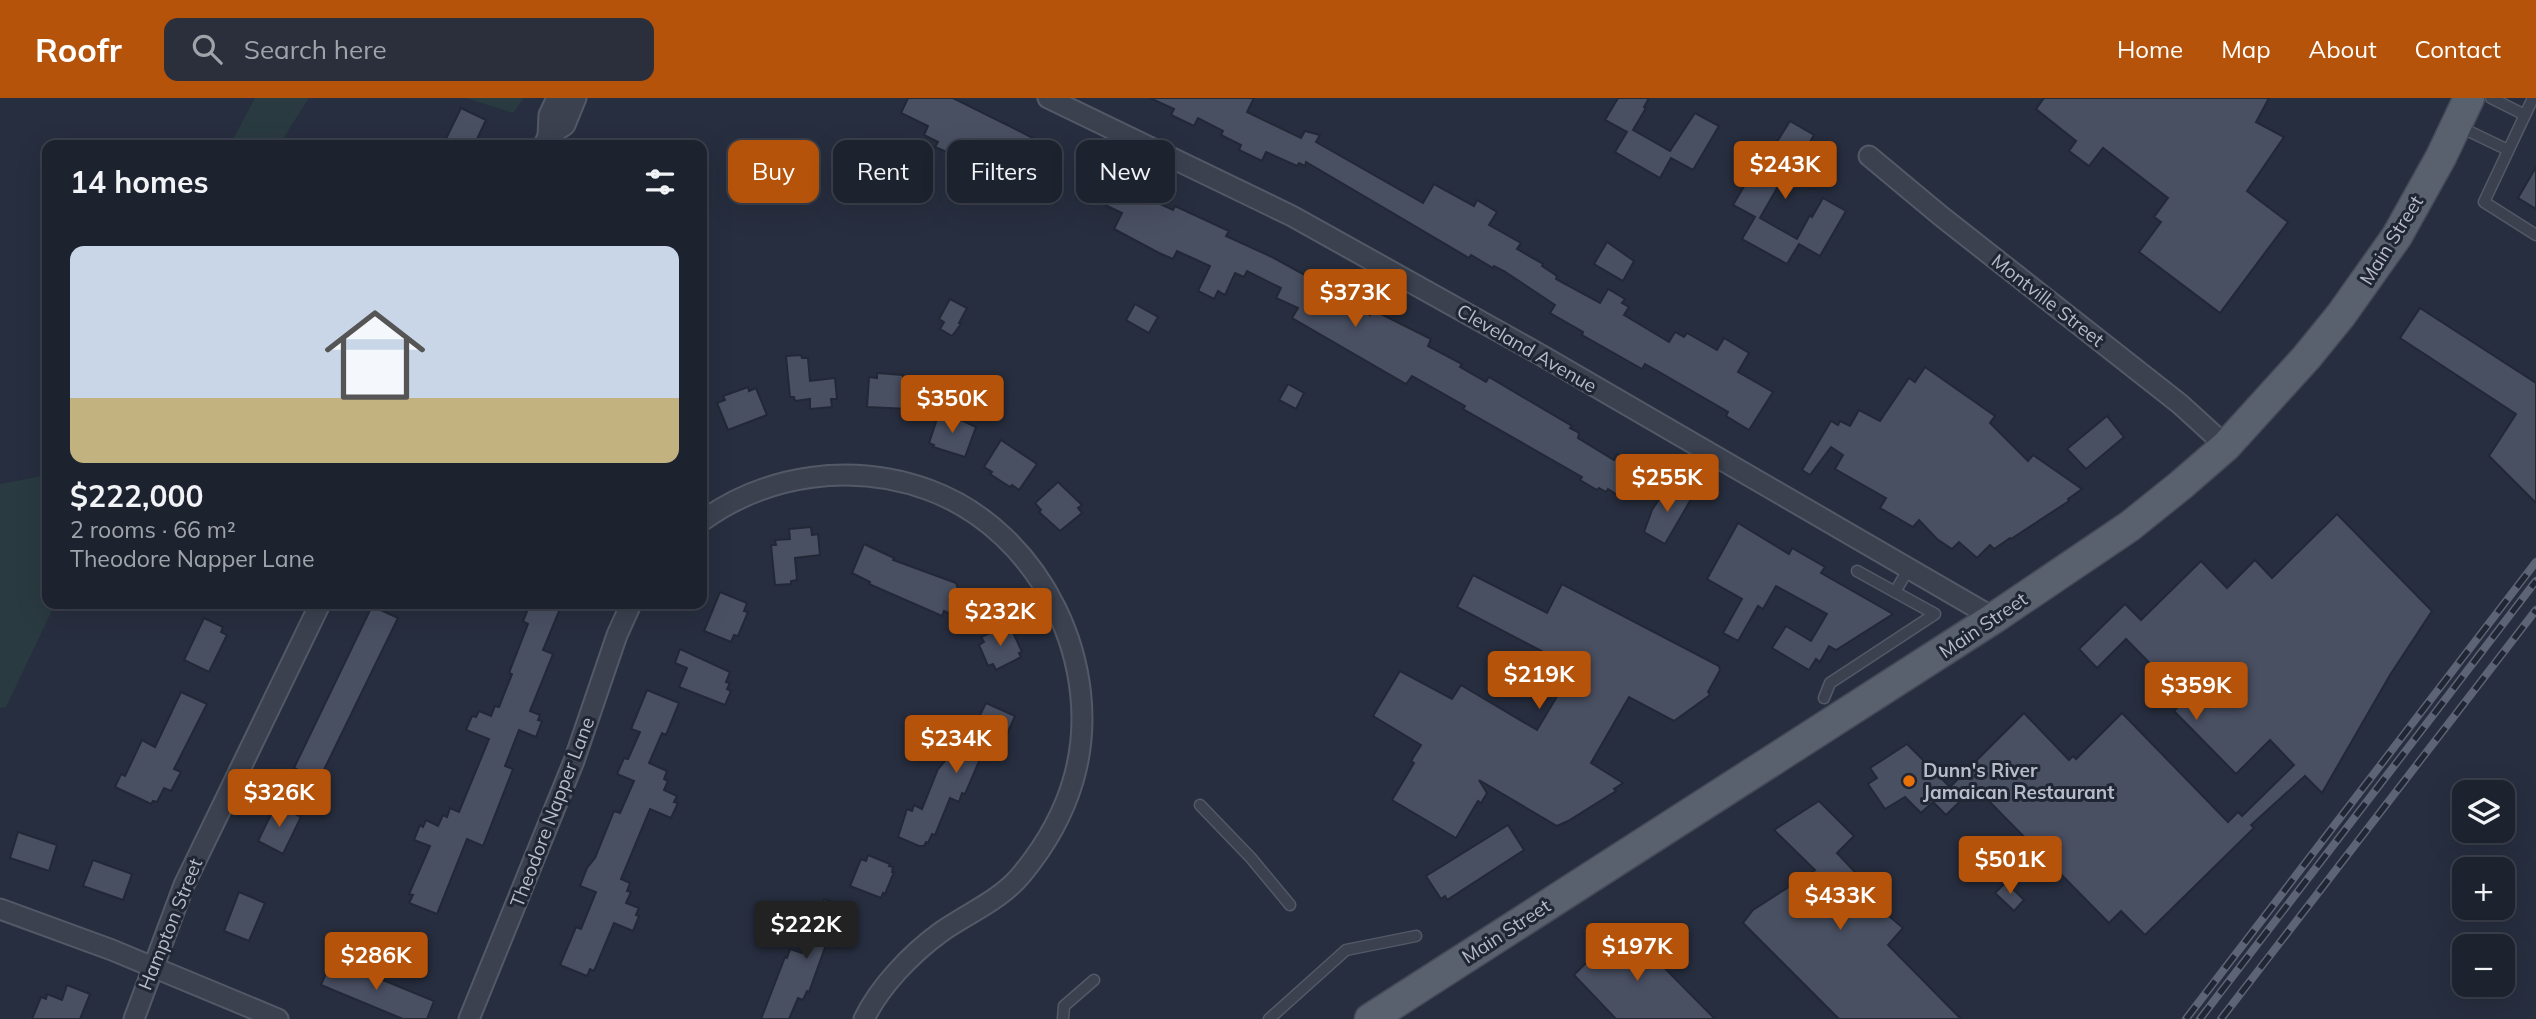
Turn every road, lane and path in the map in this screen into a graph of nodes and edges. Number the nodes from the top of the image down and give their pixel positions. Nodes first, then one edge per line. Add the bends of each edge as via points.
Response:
1 (557, 98) edge
2 (576, 98) edge
3 (1048, 98) edge
4 (2469, 98) edge
5 (2491, 98) edge
6 (2533, 98) edge
7 (2525, 115) junction
8 (2456, 125) junction
9 (546, 140) edge
10 (547, 140) edge
11 (2508, 149) junction
12 (1869, 156) dead end
13 (2536, 234) edge
14 (2226, 446) junction
15 (707, 518) edge
16 (1909, 568) junction
17 (1857, 571) dead end
18 (1895, 592) junction
19 (318, 609) edge
20 (629, 609) edge
21 (1994, 618) junction
22 (1824, 698) dead end
23 (1200, 805) dead end
24 (1290, 905) dead end
25 (0, 909) edge
26 (1416, 936) dead end
27 (153, 967) junction
28 (1094, 980) dead end
29 (134, 1019) edge
30 (278, 1019) edge
31 (469, 1019) edge
32 (864, 1019) edge
33 (1063, 1019) edge
34 (1269, 1019) edge
35 (1370, 1019) edge

1 - 9 street
2 - 10 street via 565,125
3 - 16 street, Cleveland Avenue via 1315,229
4 - 8 main road, Main Street
5 - 7 lane
6 - 7 lane
7 - 11 lane
8 - 11 lane
8 - 14 main road, Main Street via 2397,236 2362,286 2306,358
11 - 13 lane via 2484,202
12 - 14 street, Montville Street via 2180,404
14 - 21 main road, Main Street via 2130,526
15 - 32 street via 759,489 806,478 865,476 918,486 965,507 1009,542 1047,590 1069,639 1082,712 1073,781 1054,831 1021,875 902,967
16 - 18 lane
16 - 21 street, Cleveland Avenue
17 - 18 lane
18 - 22 lane via 1935,614 1830,683
19 - 27 street, Hampton Street via 204,841
20 - 31 street, Theodore Napper Lane via 574,761
21 - 35 main road, Main Street
23 - 24 lane
25 - 27 street
26 - 34 lane via 1346,950
27 - 29 street, Hampton Street
27 - 30 street
28 - 33 lane via 1064,1006

